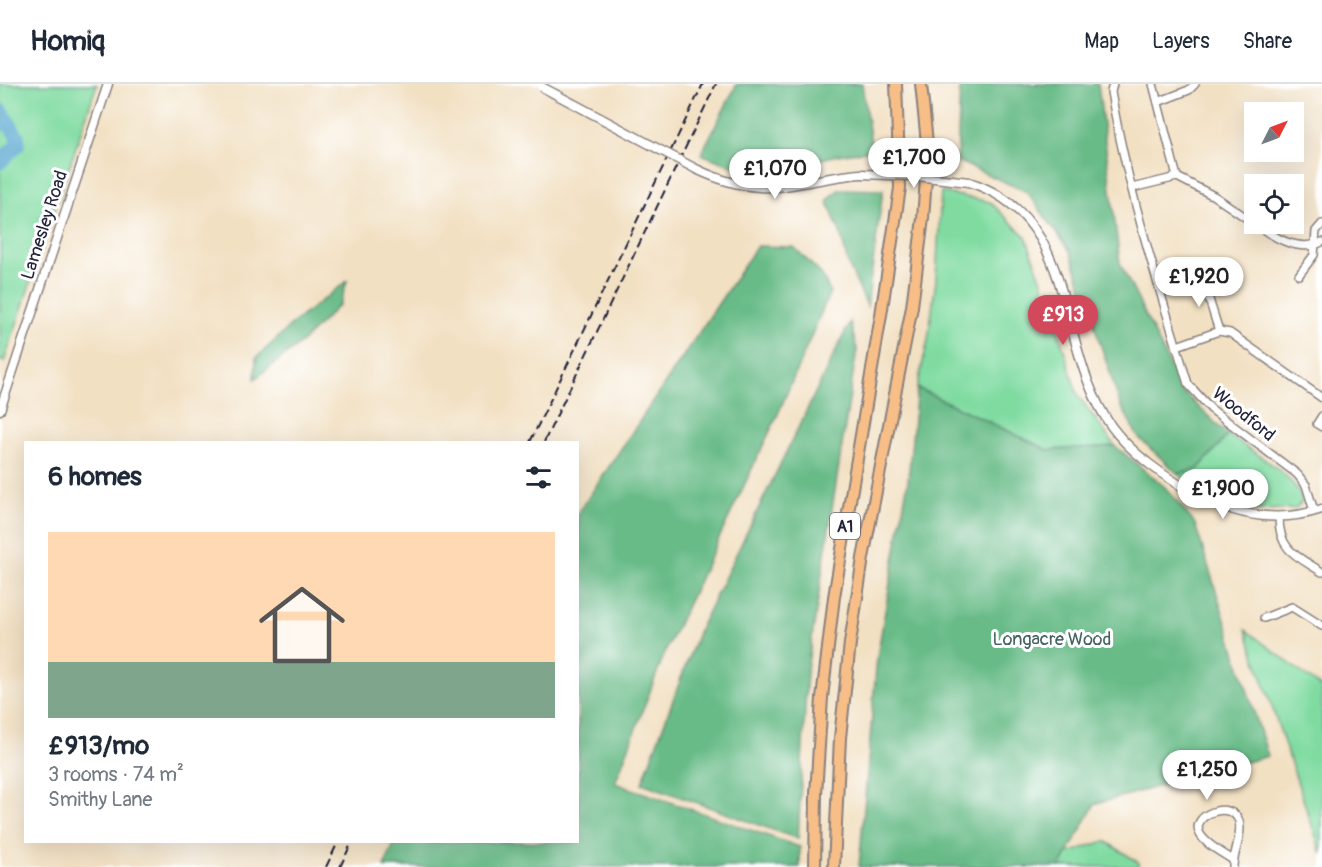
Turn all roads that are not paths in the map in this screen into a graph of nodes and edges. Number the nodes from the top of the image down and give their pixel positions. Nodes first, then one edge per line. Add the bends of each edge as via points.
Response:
1 (108, 84) edge
2 (896, 84) edge
3 (921, 84) edge
4 (1113, 84) edge
5 (1153, 84) edge
6 (1195, 84) edge
7 (538, 86) edge
8 (1158, 102) junction
9 (1178, 177) junction
10 (1132, 188) junction
11 (1244, 216) edge
12 (1322, 224) edge
13 (1273, 234) edge
14 (1322, 242) edge
15 (1314, 245) junction
16 (1299, 275) dead end
17 (1202, 278) dead end
18 (1219, 331) junction
19 (1177, 346) junction
20 (1322, 398) edge
21 (0, 410) edge
22 (1322, 416) edge
23 (1322, 427) edge
24 (1318, 510) edge
25 (1279, 518) junction
26 (1322, 572) edge
27 (1264, 618) dead end
28 (1322, 626) edge
29 (1233, 863) edge
30 (815, 867) edge
31 (834, 867) edge

1 - 21 street, Lamesley Road
2 - 30 highway, A1 via 900,188 833,609 820,737
3 - 31 highway, A1 via 928,153 923,218 912,307 852,632 840,738
4 - 10 street, Woodford via 1111,92
5 - 8 street
6 - 8 street
7 - 25 street, bridge via 721,180 779,187 861,174 969,182 990,189 1026,216 1038,232 1054,268 1092,392 1119,437 1139,456 1200,496 1233,510
8 - 9 street
9 - 10 street
9 - 11 street
10 - 19 street, Woodford
12 - 15 street via 1316,231
13 - 15 street via 1299,246
14 - 15 street
15 - 16 street via 1314,255
17 - 18 street
18 - 19 street
18 - 20 street via 1230,333
19 - 24 street, Woodford via 1188,384 1210,409 1297,474
22 - 23 street via 1317,424
24 - 25 street
25 - 26 street via 1279,532 1286,547
27 - 28 street via 1292,607
29 - 29 street via 1239,821 1225,810 1207,814 1198,828 1200,835

